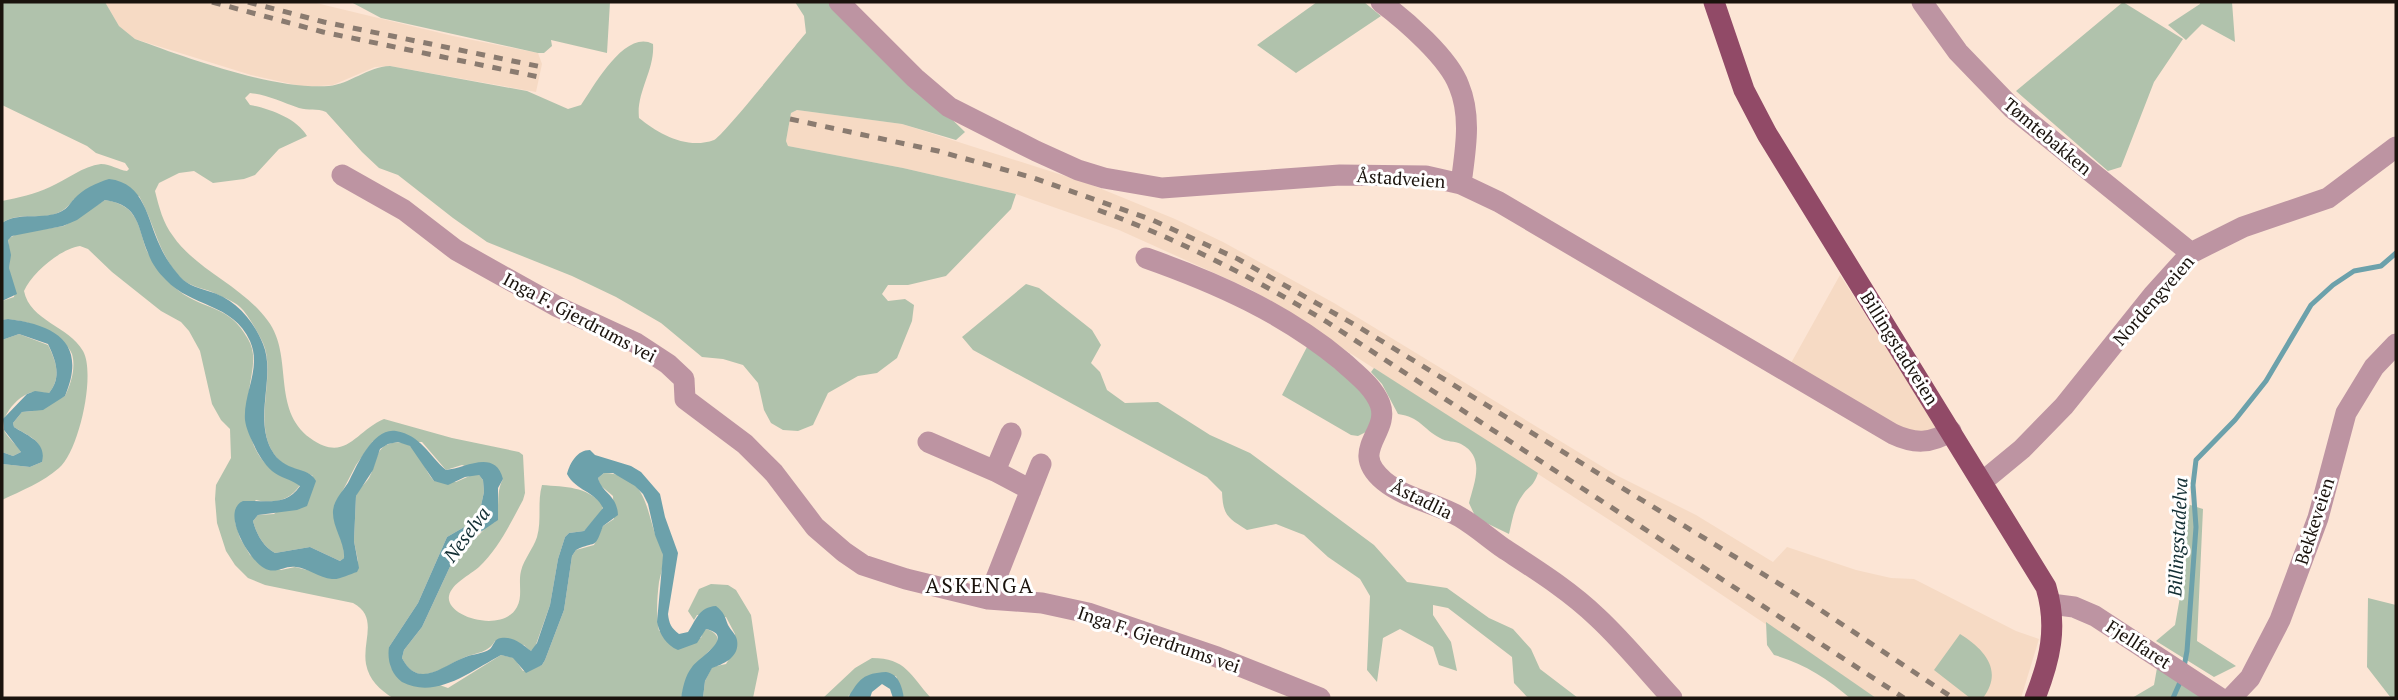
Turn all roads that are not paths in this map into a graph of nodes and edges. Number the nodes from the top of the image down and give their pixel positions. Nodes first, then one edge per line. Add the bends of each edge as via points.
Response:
1 (839, 2) edge
2 (1381, 2) edge
3 (1714, 2) edge
4 (1922, 2) edge
5 (2396, 147) edge
6 (342, 176) dead end
7 (1461, 184) junction
8 (2190, 253) junction
9 (1146, 258) dead end
10 (2396, 344) edge
11 (1951, 431) junction
12 (1011, 433) dead end
13 (928, 442) dead end
14 (1041, 464) dead end
15 (995, 471) junction
16 (1982, 482) junction
17 (1031, 490) junction
18 (988, 599) junction
19 (2051, 604) junction
20 (2214, 693) edge
21 (1320, 698) edge
22 (1672, 698) edge
23 (2035, 698) edge
24 (2231, 698) edge

1 - 7 street, Åstadveien via 949,107 1036,151 1104,178 1162,188 1376,174 1426,176
2 - 7 street via 1444,60 1460,86 1466,124
3 - 11 main road, Billingstadveien via 1744,90 1767,134
4 - 8 street, Tømtebakken via 1958,52 2012,108
5 - 8 street, Nordengveien via 2328,198 2243,227
6 - 18 street, Inga F. Gjerdrums vei via 404,211 456,250 668,364 684,379 685,399 755,454 816,527 863,565
7 - 11 street, Åstadveien via 1893,434 1915,442 1934,440
8 - 16 street, Nordengveien via 2064,406
9 - 22 street, Åstadlia via 1268,310 1346,365 1365,381 1381,406 1381,423 1368,457 1381,478 1460,517 1548,578 1594,614
10 - 24 street, Bekkeveien via 2374,367 2346,413 2318,518 2280,620 2250,678
11 - 16 main road, Billingstadveien
12 - 15 street
13 - 15 street
14 - 17 street
15 - 17 street
16 - 19 main road, Billingstadveien via 2035,565
17 - 18 street
18 - 21 street, Inga F. Gjerdrums vei via 1042,603 1099,616
19 - 20 street, Fjellfaret via 2095,616
19 - 23 main road, Billingstadveien via 2053,638

